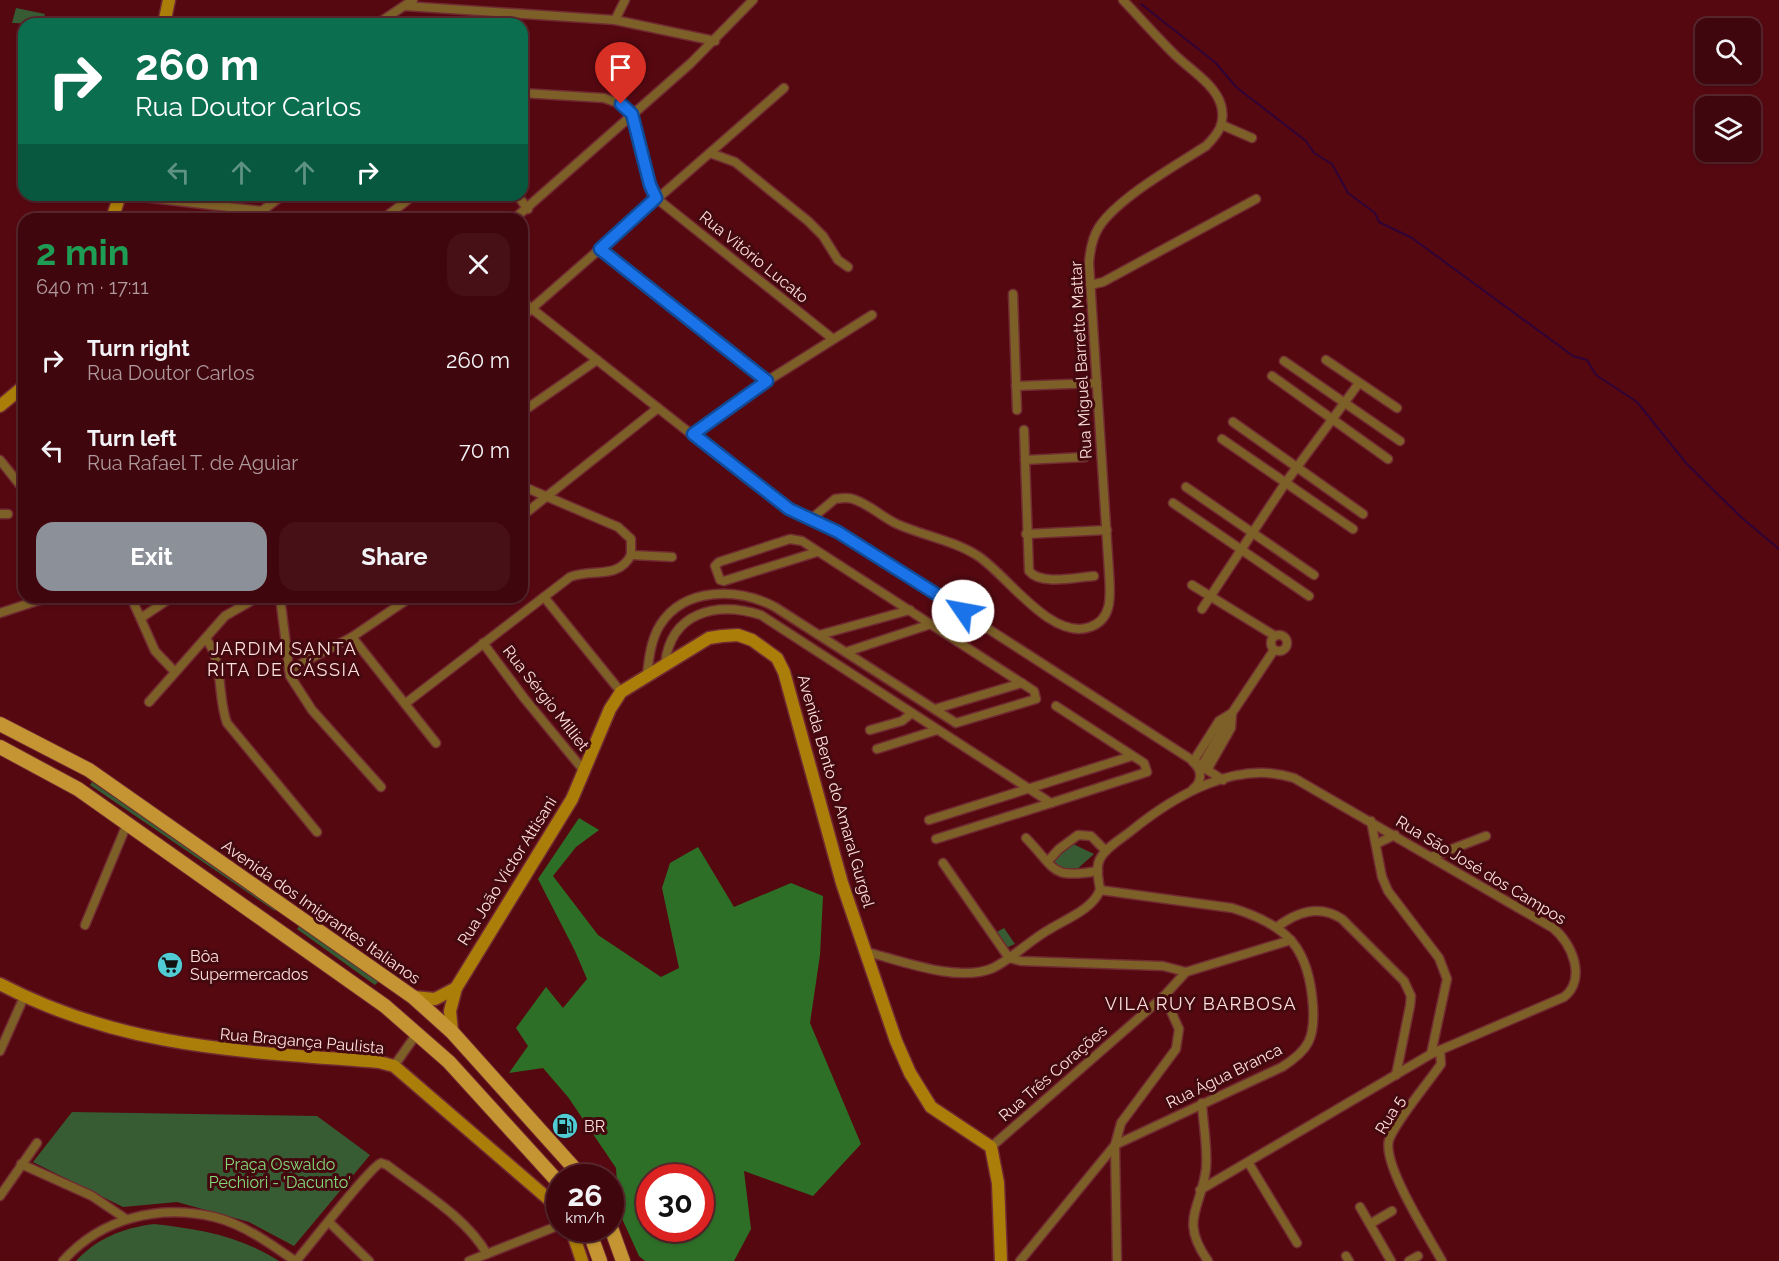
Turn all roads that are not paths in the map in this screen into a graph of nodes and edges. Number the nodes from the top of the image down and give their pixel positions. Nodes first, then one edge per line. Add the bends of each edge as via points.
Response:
1 (169, 0) edge
2 (413, 0) edge
3 (428, 0) edge
4 (625, 0) edge
5 (753, 0) edge
6 (1123, 0) edge
7 (405, 3) edge
8 (440, 9) junction
9 (516, 14) junction
10 (165, 18) edge
11 (385, 18) edge
12 (511, 18) edge
13 (615, 20) junction
14 (715, 41) junction
15 (784, 88) dead end
16 (528, 93) edge
17 (632, 114) junction
18 (1222, 126) junction
19 (1252, 138) dead end
20 (710, 153) junction
21 (656, 198) junction
22 (1256, 199) dead end
23 (175, 201) edge
24 (275, 201) edge
25 (406, 201) edge
26 (522, 201) edge
27 (528, 208) junction
28 (262, 211) junction
29 (259, 213) edge
30 (391, 213) edge
31 (522, 213) edge
32 (600, 249) junction
33 (848, 267) dead end
34 (1090, 285) junction
35 (1012, 294) dead end
36 (528, 306) edge
37 (531, 308) junction
38 (528, 311) edge
39 (872, 315) dead end
40 (833, 339) junction
41 (597, 360) junction
42 (1326, 360) dead end
43 (1284, 361) dead end
44 (1272, 376) dead end
45 (767, 381) junction
46 (1359, 383) junction
47 (1097, 384) junction
48 (1016, 386) junction
49 (18, 391) edge
50 (1344, 402) junction
51 (0, 406) edge
52 (528, 408) edge
53 (658, 408) junction
54 (1397, 408) dead end
55 (1017, 410) dead end
56 (1332, 419) junction
57 (1233, 422) dead end
58 (1024, 430) dead end
59 (693, 434) junction
60 (1222, 439) dead end
61 (1400, 441) dead end
62 (1085, 457) dead end
63 (1388, 459) dead end
64 (0, 460) edge
65 (1025, 460) junction
66 (1297, 467) junction
67 (18, 482) edge
68 (1286, 482) junction
69 (1186, 487) dead end
70 (528, 489) edge
71 (547, 497) junction
72 (1173, 503) dead end
73 (528, 511) edge
74 (1363, 514) dead end
75 (812, 519) junction
76 (1353, 529) dead end
77 (1107, 530) junction
78 (1251, 533) junction
79 (1026, 534) junction
80 (1239, 550) junction
81 (817, 552) junction
82 (631, 555) junction
83 (672, 557) dead end
84 (1314, 575) dead end
85 (1094, 576) dead end
86 (1192, 585) dead end
87 (1211, 596) junction
88 (1308, 596) dead end
89 (544, 597) junction
90 (32, 603) edge
91 (134, 603) edge
92 (163, 603) edge
93 (248, 603) edge
94 (281, 603) edge
95 (402, 603) edge
96 (1203, 609) dead end
97 (910, 610) junction
98 (0, 614) edge
99 (141, 618) junction
100 (932, 624) junction
101 (819, 635) junction
102 (1275, 636) junction
103 (352, 637) junction
104 (206, 639) junction
105 (483, 644) junction
106 (1274, 650) junction
107 (846, 652) junction
108 (665, 664) junction
109 (289, 670) junction
110 (175, 672) junction
111 (647, 675) junction
112 (1022, 683) junction
113 (621, 692) junction
114 (149, 702) dead end
115 (406, 703) junction
116 (1056, 706) dead end
117 (935, 709) junction
118 (912, 713) junction
119 (1232, 713) junction
120 (0, 724) edge
121 (870, 730) dead end
122 (937, 730) junction
123 (436, 743) dead end
124 (0, 747) edge
125 (877, 749) dead end
126 (1132, 756) junction
127 (1200, 766) junction
128 (585, 772) junction
129 (102, 779) junction
130 (1222, 780) junction
131 (381, 788) dead end
132 (1030, 788) junction
133 (78, 789) junction
134 (1190, 792) junction
135 (1051, 803) junction
136 (929, 820) dead end
137 (1371, 821) junction
138 (127, 824) junction
139 (317, 832) dead end
140 (1395, 835) junction
141 (1486, 836) dead end
142 (1026, 838) dead end
143 (936, 839) dead end
144 (1376, 844) junction
145 (1106, 851) junction
146 (1431, 857) junction
147 (1048, 861) junction
148 (942, 863) dead end
149 (1098, 871) junction
150 (1100, 890) junction
151 (287, 910) junction
152 (85, 925) dead end
153 (273, 925) junction
154 (1277, 927) junction
155 (1291, 940) junction
156 (867, 952) junction
157 (1009, 957) junction
158 (1186, 972) junction
159 (0, 984) edge
160 (456, 988) junction
161 (1164, 996) junction
162 (24, 997) junction
163 (413, 997) junction
164 (385, 1006) junction
165 (418, 1032) junction
166 (452, 1032) junction
167 (0, 1051) edge
168 (1436, 1052) junction
169 (394, 1066) junction
170 (1396, 1075) junction
171 (1202, 1103) junction
172 (37, 1143) dead end
173 (1115, 1145) junction
174 (992, 1147) junction
175 (1248, 1162) junction
176 (21, 1164) junction
177 (570, 1164) edge
178 (1206, 1168) junction
179 (546, 1169) edge
180 (1231, 1173) junction
181 (1200, 1190) junction
182 (0, 1196) edge
183 (546, 1197) edge
184 (1360, 1207) dead end
185 (1392, 1211) dead end
186 (126, 1219) junction
187 (330, 1222) junction
188 (1370, 1224) junction
189 (546, 1231) edge
190 (576, 1242) edge
191 (593, 1242) edge
192 (616, 1242) edge
193 (1297, 1243) dead end
194 (487, 1254) junction
195 (1418, 1257) dead end
196 (63, 1261) edge
197 (296, 1261) edge
198 (369, 1261) edge
199 (469, 1261) edge
200 (582, 1261) edge
201 (600, 1261) edge
202 (623, 1261) edge
203 (1001, 1261) edge
204 (1020, 1261) edge
205 (1117, 1261) edge
206 (1208, 1261) edge
207 (1391, 1261) edge
208 (1409, 1261) edge
209 (1442, 1261) edge

1 - 10 street
2 - 7 street
3 - 8 street
4 - 13 street
5 - 14 street
6 - 18 street via 1214,91 1222,107
7 - 8 street
7 - 11 street
8 - 9 street
9 - 12 street
9 - 13 street
13 - 14 street
14 - 17 street
15 - 20 street
16 - 17 street via 604,98
17 - 21 street
17 - 27 street
18 - 19 street
18 - 34 street, Rua Miguel Barretto Mattar via 1206,146 1125,202 1103,222 1090,249
20 - 21 street
20 - 33 street via 735,162 808,221
21 - 32 street
21 - 40 street, Rua Vitório Lucato
22 - 34 street via 1103,282
23 - 28 street
24 - 28 street
25 - 30 street
26 - 27 street
27 - 31 street
28 - 29 street
32 - 37 street
32 - 45 street
34 - 47 street, Rua Miguel Barretto Mattar
35 - 48 street
36 - 37 street
37 - 38 street
37 - 41 street
39 - 40 street
40 - 45 street
41 - 52 street
41 - 53 street
42 - 46 street
43 - 50 street
44 - 56 street
45 - 59 street
46 - 50 street
46 - 54 street
47 - 48 street
47 - 77 street, Rua Miguel Barretto Mattar
48 - 55 street
49 - 51 street
50 - 56 street
50 - 61 street
53 - 59 street
53 - 71 street
56 - 63 street
56 - 66 street
57 - 66 street
58 - 65 street
59 - 75 street via 776,500
60 - 68 street
62 - 65 street
64 - 67 street
65 - 79 street
66 - 68 street
66 - 74 street
68 - 76 street
68 - 78 street
69 - 78 street
70 - 71 street
71 - 73 street
71 - 82 street via 618,527 631,539
72 - 80 street
75 - 77 street, Rua Miguel Barretto Mattar via 835,499 854,499 897,524 981,558 1039,610 1071,629 1096,625 1108,612
75 - 127 street via 896,568
77 - 79 street
78 - 80 street
78 - 84 street
79 - 85 street via 1027,565 1032,575
80 - 87 street
80 - 88 street
81 - 81 street via 792,539 715,566 724,581
81 - 97 street
82 - 83 street
82 - 89 street via 619,569 579,573
86 - 87 street
87 - 96 street
87 - 102 street
89 - 105 street
89 - 113 street
90 - 98 street
91 - 99 street
92 - 99 street
93 - 104 street via 225,616
94 - 109 street
95 - 103 street
97 - 100 street
97 - 101 street
99 - 110 street via 155,651
100 - 107 street
100 - 112 street
101 - 107 street
101 - 111 street via 758,598 725,593 708,595 689,601 662,623 654,638
102 - 106 street via 1271,643
102 - 106 street via 1282,635 1288,644 1282,652
103 - 109 street
103 - 115 street
104 - 110 street
104 - 139 street via 215,654 227,723
105 - 115 street
105 - 128 street, Rua Sérgio Milliet
106 - 119 street
107 - 117 street
108 - 111 street, Avenida Bento do Amaral Gurgel
108 - 118 street via 672,636 693,618 718,609 746,610 761,615
108 - 156 street, Avenida Bento do Amaral Gurgel via 709,638 738,635 777,658 790,690 842,884
109 - 131 street via 312,710
110 - 114 street
111 - 113 street, Avenida Bento do Amaral Gurgel
112 - 117 street
112 - 117 street via 1036,694 1035,700 959,723
113 - 128 street, Avenida Bento do Amaral Gurgel via 610,709
115 - 123 street
116 - 126 street
118 - 121 street via 902,721
118 - 122 street
119 - 127 street via 1231,728
119 - 127 street via 1219,721
120 - 129 main road, Avenida dos Imigrantes Italianos
122 - 125 street
122 - 132 street
124 - 133 main road
126 - 132 street
126 - 135 street via 1146,765 1146,773
127 - 130 street
127 - 134 street via 1200,781
128 - 160 street, Rua João Victor Attisani
129 - 133 main road via 87,779
129 - 151 main road, Avenida dos Imigrantes Italianos
130 - 134 street, Rua São José dos Campos
130 - 137 street, Rua São José dos Campos via 1280,773
132 - 135 street
132 - 136 street
133 - 138 main road
134 - 145 street, Rua São José dos Campos via 1164,805
135 - 143 street
137 - 140 street, Rua São José dos Campos
137 - 144 street, Rua 5
138 - 152 street
138 - 153 main road
140 - 144 street
140 - 146 street, Rua São José dos Campos
141 - 146 street
142 - 147 street
144 - 168 street, Rua 5 via 1388,891 1439,958 1447,979
145 - 147 street via 1091,836 1078,835
145 - 149 street, Rua São José dos Campos
146 - 168 street, Rua São José dos Campos via 1553,928 1569,944 1574,960 1574,986 1564,998
147 - 149 street via 1064,875
148 - 157 street
149 - 150 street
150 - 154 street, Rua Água Branca via 1232,908
150 - 157 street via 1090,904
151 - 153 main road via 282,921
151 - 163 main road, Avenida dos Imigrantes Italianos
153 - 164 main road
154 - 155 street, Rua Água Branca
154 - 170 street via 1297,914 1332,912 1404,981 1411,996
155 - 158 street
155 - 171 street, Rua Água Branca via 1311,977 1313,1030 1308,1046 1282,1067
156 - 157 street via 966,974 983,972
156 - 174 street, Avenida Bento do Amaral Gurgel via 896,1041 926,1098 932,1107
157 - 158 street via 1021,961 1163,966
158 - 161 street, Rua Três Corações
159 - 162 street, Rua Bragança Paulista
160 - 163 street via 435,999
160 - 166 street via 450,1011
161 - 173 street via 1179,1029 1176,1049 1121,1123
161 - 174 street, Rua Três Corações
162 - 167 street
162 - 169 street, Rua Bragança Paulista via 73,1018 144,1038 203,1048
163 - 164 main road via 389,993
163 - 166 main road, Avenida dos Imigrantes Italianos
164 - 165 main road
165 - 169 street
165 - 179 main road
166 - 177 main road, Avenida dos Imigrantes Italianos
168 - 170 street, Rua São José dos Campos
168 - 209 street, Rua 5 via 1441,1064 1393,1132 1387,1151 1392,1170
169 - 183 street, Rua Bragança Paulista
170 - 175 street, Rua São José dos Campos
171 - 173 street, Rua Água Branca
171 - 178 street
172 - 176 street
173 - 204 street, Rua Água Branca
173 - 205 street
174 - 203 street via 998,1183
175 - 180 street, Rua São José dos Campos
175 - 193 street
176 - 182 street
176 - 186 street via 92,1196
178 - 180 street via 1220,1175
178 - 181 street
180 - 181 street, Rua São José dos Campos
181 - 206 street via 1193,1232
184 - 188 street
185 - 188 street
186 - 196 street via 96,1232
186 - 197 street via 192,1214 214,1218 252,1234
187 - 194 street via 375,1165 387,1165 448,1212
187 - 197 street
187 - 198 street
188 - 207 street
189 - 194 street
190 - 200 street
191 - 201 main road
192 - 202 main road
194 - 199 street
195 - 208 street

